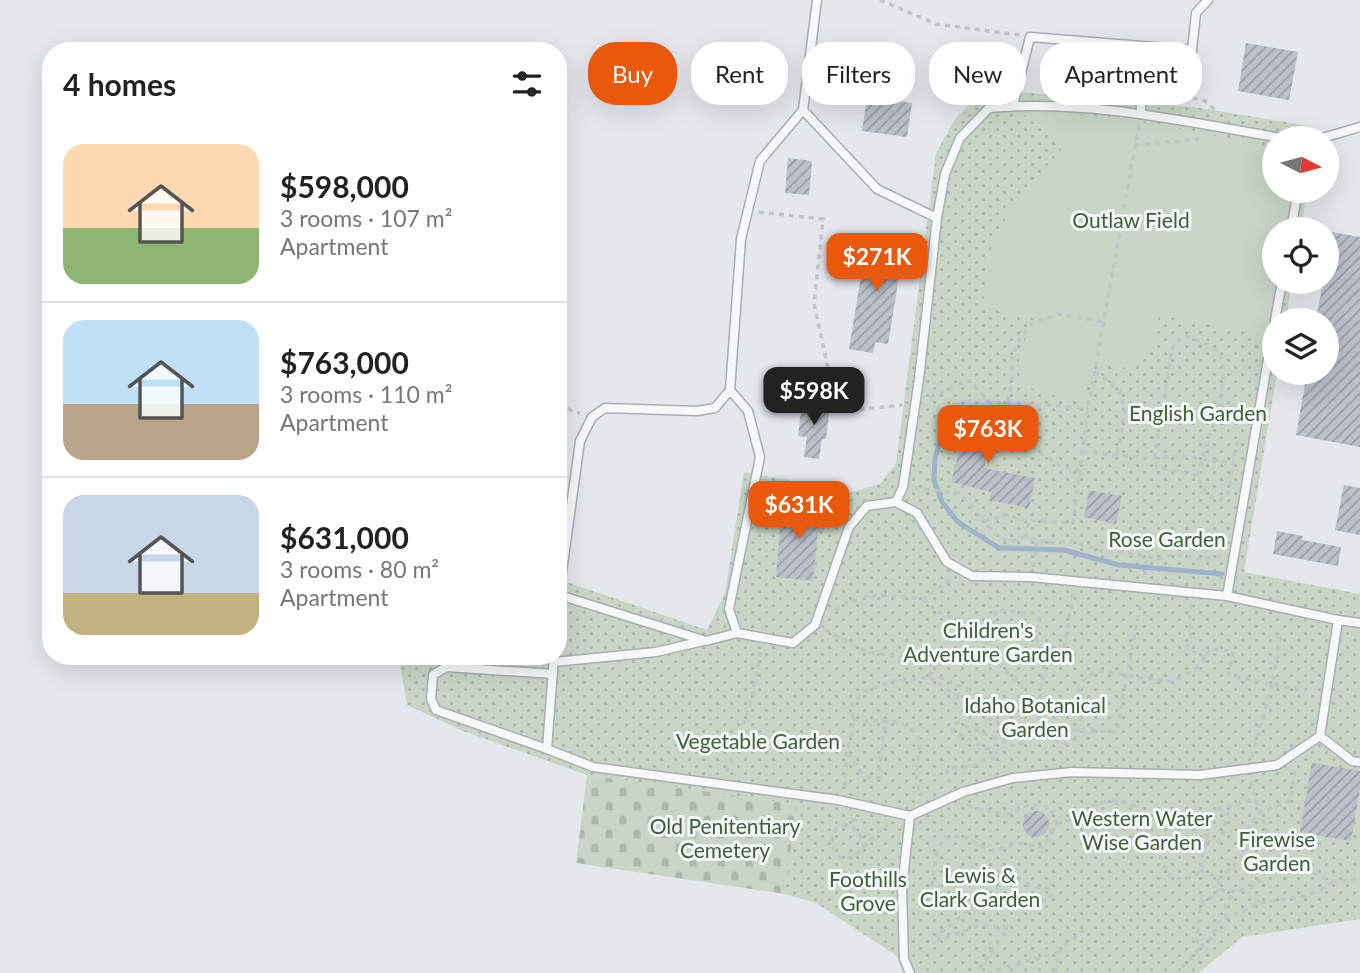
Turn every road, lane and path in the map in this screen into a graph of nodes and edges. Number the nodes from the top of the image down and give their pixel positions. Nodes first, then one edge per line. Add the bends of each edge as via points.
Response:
1 (817, 0) edge
2 (880, 0) edge
3 (1208, 0) edge
4 (1030, 37) junction
5 (1088, 42) edge
6 (1193, 42) edge
7 (1141, 105) edge
8 (1013, 106) junction
9 (803, 110) junction
10 (1141, 114) junction
11 (1360, 128) edge
12 (1339, 134) edge
13 (1262, 135) edge
14 (748, 211) junction
15 (937, 218) junction
16 (1103, 322) junction
17 (1095, 370) junction
18 (1263, 385) edge
19 (730, 390) junction
20 (915, 403) junction
21 (1007, 404) junction
22 (1219, 405) junction
23 (1088, 408) junction
24 (567, 409) edge
25 (1258, 412) junction
26 (592, 417) junction
27 (1255, 434) junction
28 (1083, 452) junction
29 (1117, 455) junction
30 (1154, 458) junction
31 (1201, 458) junction
32 (1233, 463) junction
33 (1249, 465) junction
34 (1080, 471) junction
35 (1198, 476) junction
36 (903, 487) junction
37 (896, 502) junction
38 (1030, 520) junction
39 (985, 521) junction
40 (567, 536) edge
41 (1026, 538) junction
42 (1037, 541) junction
43 (1233, 554) junction
44 (1035, 556) dead end
45 (1147, 557) junction
46 (962, 570) junction
47 (1074, 582) junction
48 (1143, 588) junction
49 (1194, 592) junction
50 (1227, 596) junction
51 (567, 597) edge
52 (923, 600) junction
53 (1338, 620) junction
54 (1360, 623) edge
55 (815, 625) junction
56 (991, 627) junction
57 (737, 633) junction
58 (1282, 636) dead end
59 (763, 638) junction
60 (1036, 639) junction
61 (706, 640) junction
62 (1045, 655) junction
63 (567, 658) edge
64 (1205, 658) junction
65 (554, 665) edge
66 (930, 672) junction
67 (553, 674) junction
68 (1128, 674) junction
69 (930, 678) junction
70 (1272, 684) junction
71 (1306, 691) dead end
72 (853, 720) junction
73 (885, 722) junction
74 (1037, 728) junction
75 (1078, 731) junction
76 (1016, 736) junction
77 (1320, 736) junction
78 (547, 749) junction
79 (847, 751) junction
80 (1289, 757) junction
81 (1360, 762) edge
82 (1248, 770) junction
83 (723, 783) junction
84 (956, 796) junction
85 (1255, 799) junction
86 (1117, 800) junction
87 (844, 801) junction
88 (1230, 806) junction
89 (926, 809) junction
90 (1260, 813) junction
91 (910, 816) junction
92 (1056, 823) junction
93 (1145, 827) junction
94 (1206, 840) junction
95 (1244, 847) junction
96 (864, 848) junction
97 (1200, 870) junction
98 (1360, 878) edge
99 (1219, 879) junction
100 (1334, 882) junction
101 (1219, 889) junction
102 (1233, 893) junction
103 (1226, 919) junction
104 (1083, 930) dead end
105 (1201, 947) junction
106 (1059, 952) junction
107 (1182, 967) dead end
108 (910, 973) edge
109 (976, 973) edge
110 (987, 973) edge
111 (1056, 973) edge

1 - 9 lane
2 - 4 path via 936,24
3 - 6 lane via 1196,13
4 - 5 lane
4 - 8 lane
7 - 10 lane
8 - 10 lane
8 - 15 lane via 989,108 960,138 945,174
9 - 14 lane via 760,160
9 - 15 lane via 877,189
10 - 13 lane
10 - 16 path
11 - 12 lane
14 - 19 lane via 741,239
14 - 20 path via 824,219 814,304 830,377 856,410
15 - 20 lane
16 - 17 path
16 - 21 path via 1057,314 1031,324 1012,359
17 - 23 path
17 - 29 path via 1119,390 1125,411
18 - 25 lane
19 - 26 lane via 715,408 605,408
19 - 57 lane via 748,411 760,457 729,609
20 - 21 path via 970,380 989,402
20 - 36 lane
21 - 23 path
21 - 34 path via 1010,424 1032,447 1060,466
22 - 25 path
22 - 30 path via 1223,363 1217,350 1186,336 1172,344
22 - 31 path
23 - 28 path
24 - 26 path
25 - 27 lane
26 - 40 lane via 580,441
27 - 32 path via 1237,443
27 - 33 lane
28 - 29 path
28 - 34 path
29 - 30 path
30 - 31 path
30 - 35 path via 1157,467
31 - 32 path
31 - 35 path
32 - 33 path
32 - 35 path via 1228,494 1221,500 1205,492
33 - 43 lane
34 - 38 path via 1073,523
36 - 37 lane
36 - 39 path via 958,493
37 - 46 lane via 918,513 947,562
37 - 55 lane via 867,506 849,527
38 - 39 path via 1019,520 1010,513
38 - 41 path
39 - 41 path via 992,533 1009,541
41 - 42 path
42 - 44 path
42 - 45 path via 1072,541 1104,552
43 - 45 path via 1195,559
43 - 50 lane
45 - 48 path
46 - 47 lane via 972,576
46 - 52 path
47 - 48 lane
47 - 62 path via 1065,645
48 - 49 lane
48 - 68 path
49 - 50 lane
49 - 64 path via 1188,612 1193,633 1187,647
50 - 53 lane
51 - 61 lane
52 - 55 path via 876,593 847,603
52 - 56 path via 942,615
53 - 54 lane
53 - 77 lane
55 - 59 lane via 793,643
55 - 66 path via 865,652 930,663
56 - 60 path
56 - 60 path via 997,610 1039,614
56 - 66 path via 984,649 1021,685 1022,707 1011,711
57 - 59 lane
57 - 61 lane
58 - 70 path
59 - 83 path via 751,701
60 - 62 path
61 - 63 lane via 656,652
62 - 74 path
64 - 68 path via 1173,682
64 - 70 path via 1210,649 1233,651 1229,675
65 - 67 lane
66 - 69 path
67 - 78 lane
67 - 78 lane via 446,667 433,675 431,699 436,709
68 - 75 path via 1117,732
68 - 75 path via 1098,671 1079,685
69 - 72 path via 897,680 862,692 853,704
69 - 76 path
70 - 71 path
70 - 82 path
72 - 73 path
72 - 79 path
73 - 79 path via 879,778 864,776
73 - 89 path via 901,722 917,734 916,781
74 - 75 path
74 - 75 path via 1036,735 1068,744
74 - 76 path
76 - 84 path via 1022,743 1016,747 959,723 953,725 953,732 998,754 972,767 949,768 946,774
77 - 80 lane
77 - 81 lane via 1352,761
78 - 83 lane via 593,767
79 - 87 path
80 - 82 lane via 1277,765
80 - 90 path via 1296,763 1291,800
82 - 84 lane via 1200,775 1072,772 1013,778
82 - 85 path
83 - 87 lane
84 - 89 lane
84 - 92 path via 971,807 1008,815 1031,804 1050,808
85 - 88 path
85 - 90 path
86 - 92 path
86 - 93 path via 1135,806
86 - 93 path via 1115,820 1104,838 1106,848 1115,849
87 - 91 lane
88 - 94 path via 1218,809
88 - 94 path via 1221,839
89 - 91 lane
90 - 95 path via 1248,828
90 - 100 path via 1276,856
91 - 96 path via 875,833
91 - 108 lane via 902,888 904,959
92 - 109 path via 1041,847 1017,843 992,852 963,836 945,837 937,850 932,885 947,887 1001,876 1048,888 1052,894 1047,901 1009,899 972,907 939,934 939,940 980,925 1008,928
93 - 97 path via 1170,877 1180,880 1196,876
94 - 97 path
95 - 99 path via 1242,858
95 - 102 path via 1264,872 1263,879
96 - 96 path via 852,858 841,858 832,850 831,839 836,829 855,828 862,834
97 - 99 path
98 - 100 path
99 - 101 path
100 - 103 path via 1310,895 1260,903
101 - 102 path
101 - 105 path via 1201,904 1197,944
102 - 103 path via 1225,908
103 - 105 path via 1216,923 1214,936
104 - 106 path
105 - 107 path
106 - 110 path
106 - 111 path

